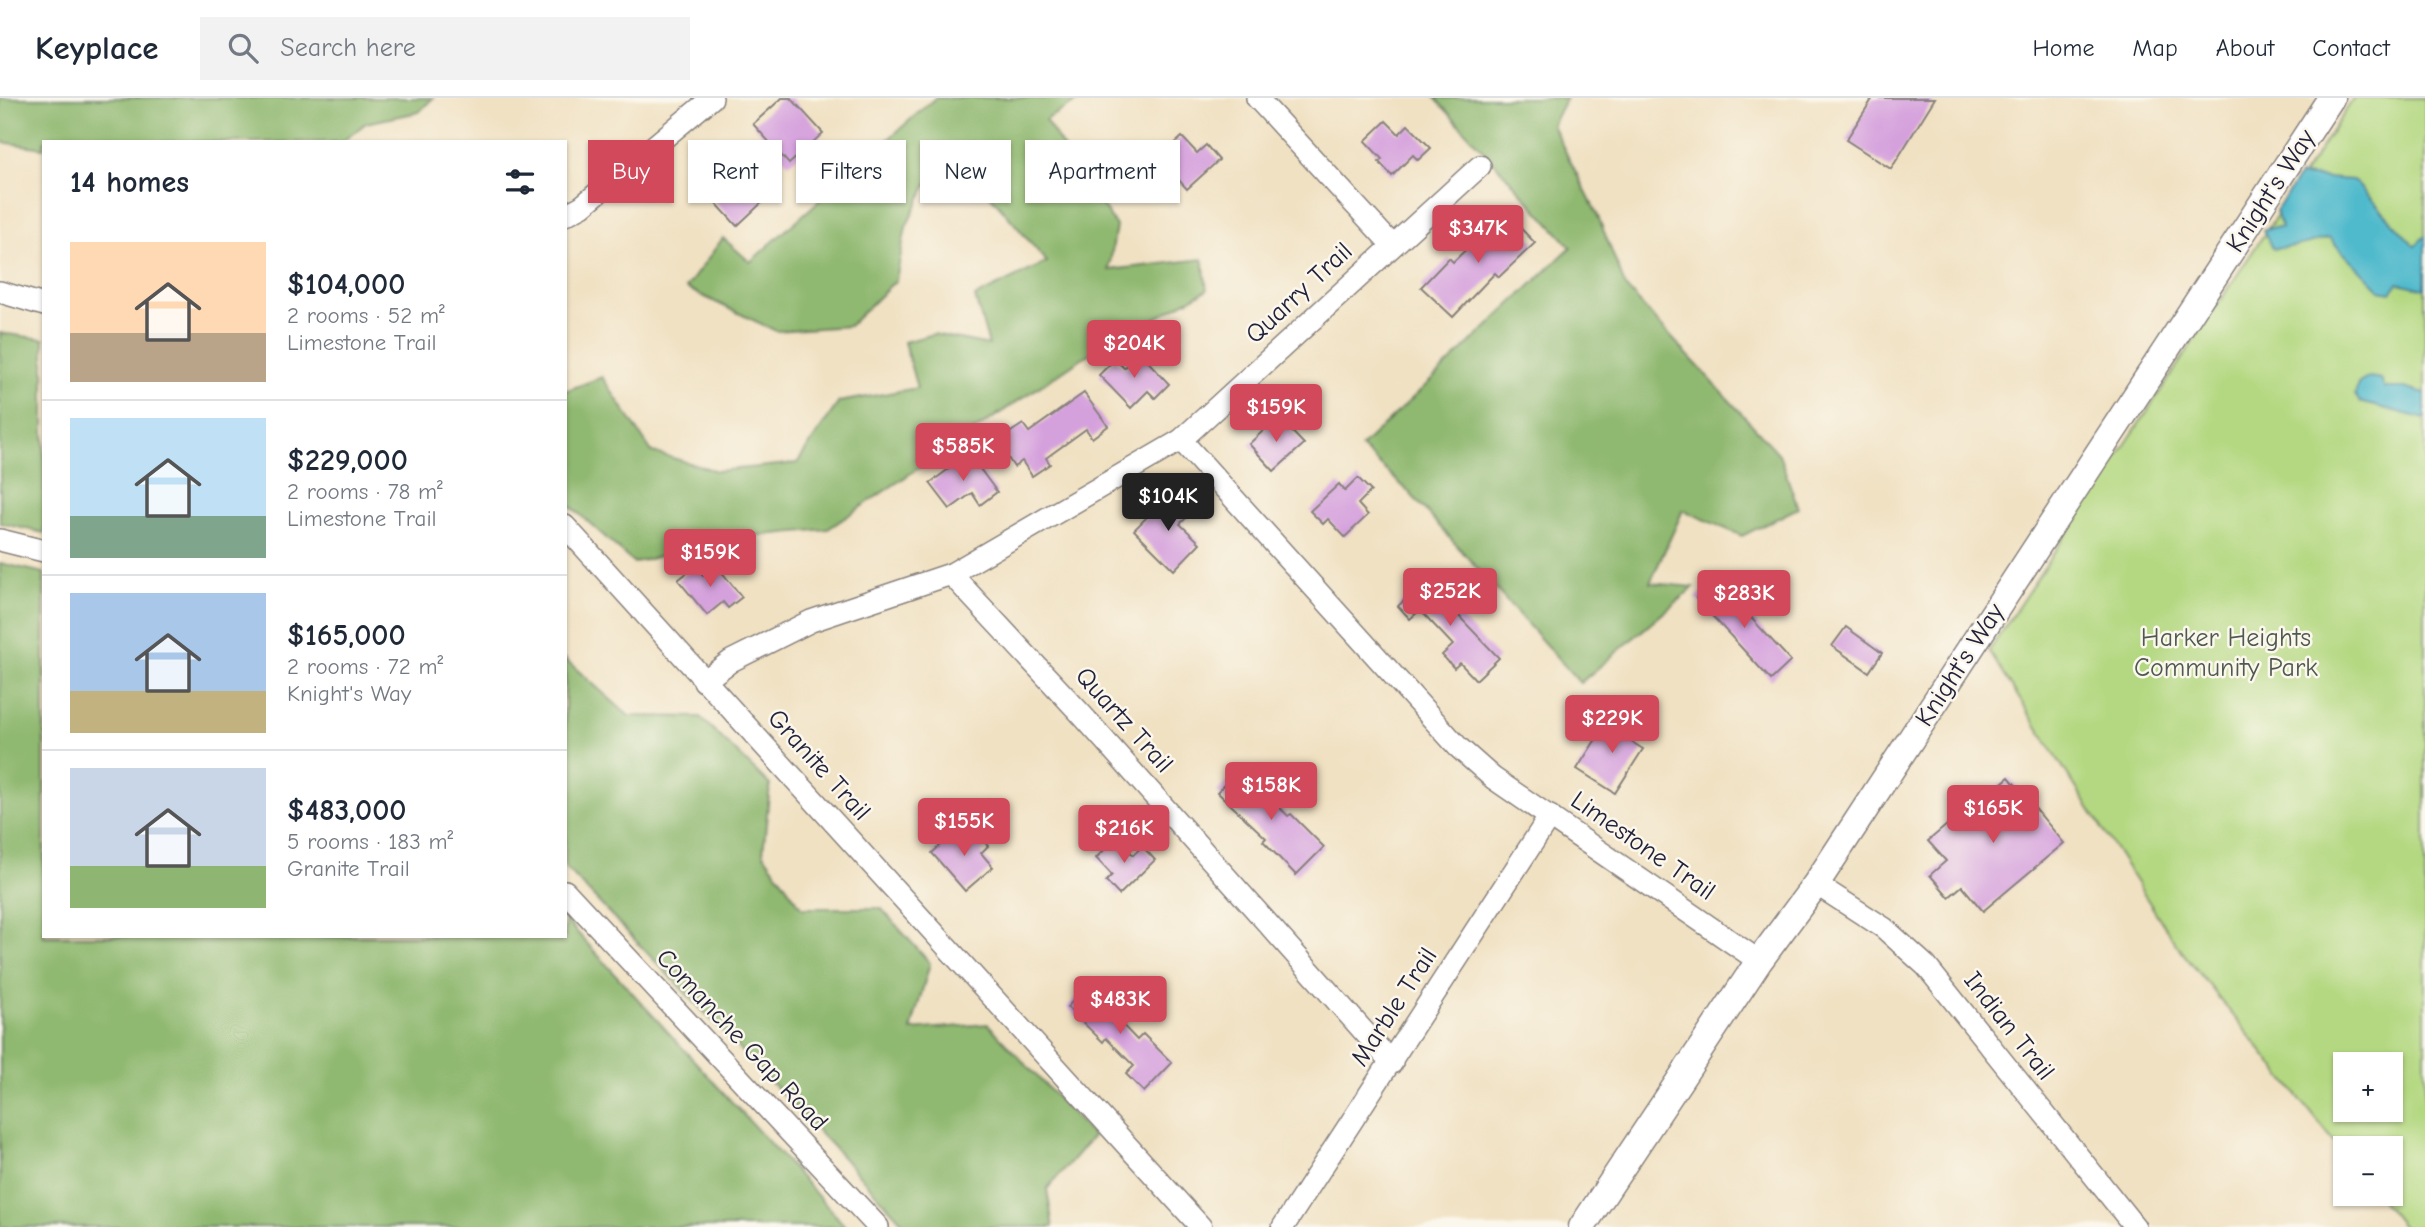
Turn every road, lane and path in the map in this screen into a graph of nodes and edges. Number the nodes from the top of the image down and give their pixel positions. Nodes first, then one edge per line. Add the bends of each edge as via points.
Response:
1 (712, 98) edge
2 (1257, 98) edge
3 (2332, 98) edge
4 (1480, 166) dead end
5 (567, 214) edge
6 (1392, 245) junction
7 (0, 292) edge
8 (42, 304) edge
9 (1181, 440) junction
10 (567, 528) edge
11 (0, 540) edge
12 (42, 550) edge
13 (951, 574) junction
14 (704, 681) junction
15 (1550, 816) junction
16 (1816, 884) junction
17 (567, 893) edge
18 (1759, 961) junction
19 (1392, 1062) junction
20 (878, 1227) edge
21 (1201, 1227) edge
22 (1283, 1227) edge
23 (1582, 1227) edge
24 (2135, 1227) edge

1 - 5 street
2 - 6 street
3 - 16 main road, Knight's Way
4 - 6 street, Quarry Trail
6 - 9 street, Quarry Trail
7 - 8 street
9 - 13 street, Quarry Trail
9 - 15 street, Limestone Trail via 1458,747 1493,778
10 - 14 street, Granite Trail
11 - 12 street
13 - 14 street, Quarry Trail via 811,621 731,661
13 - 19 street, Quartz Trail
14 - 21 street, Granite Trail
15 - 18 street, Limestone Trail
15 - 19 street, Marble Trail
16 - 18 main road, Knight's Way
16 - 24 street, Indian Trail via 1884,928 1926,966
17 - 20 street, Comanche Gap Road
18 - 23 main road, Knight's Way
19 - 22 street, Marble Trail

